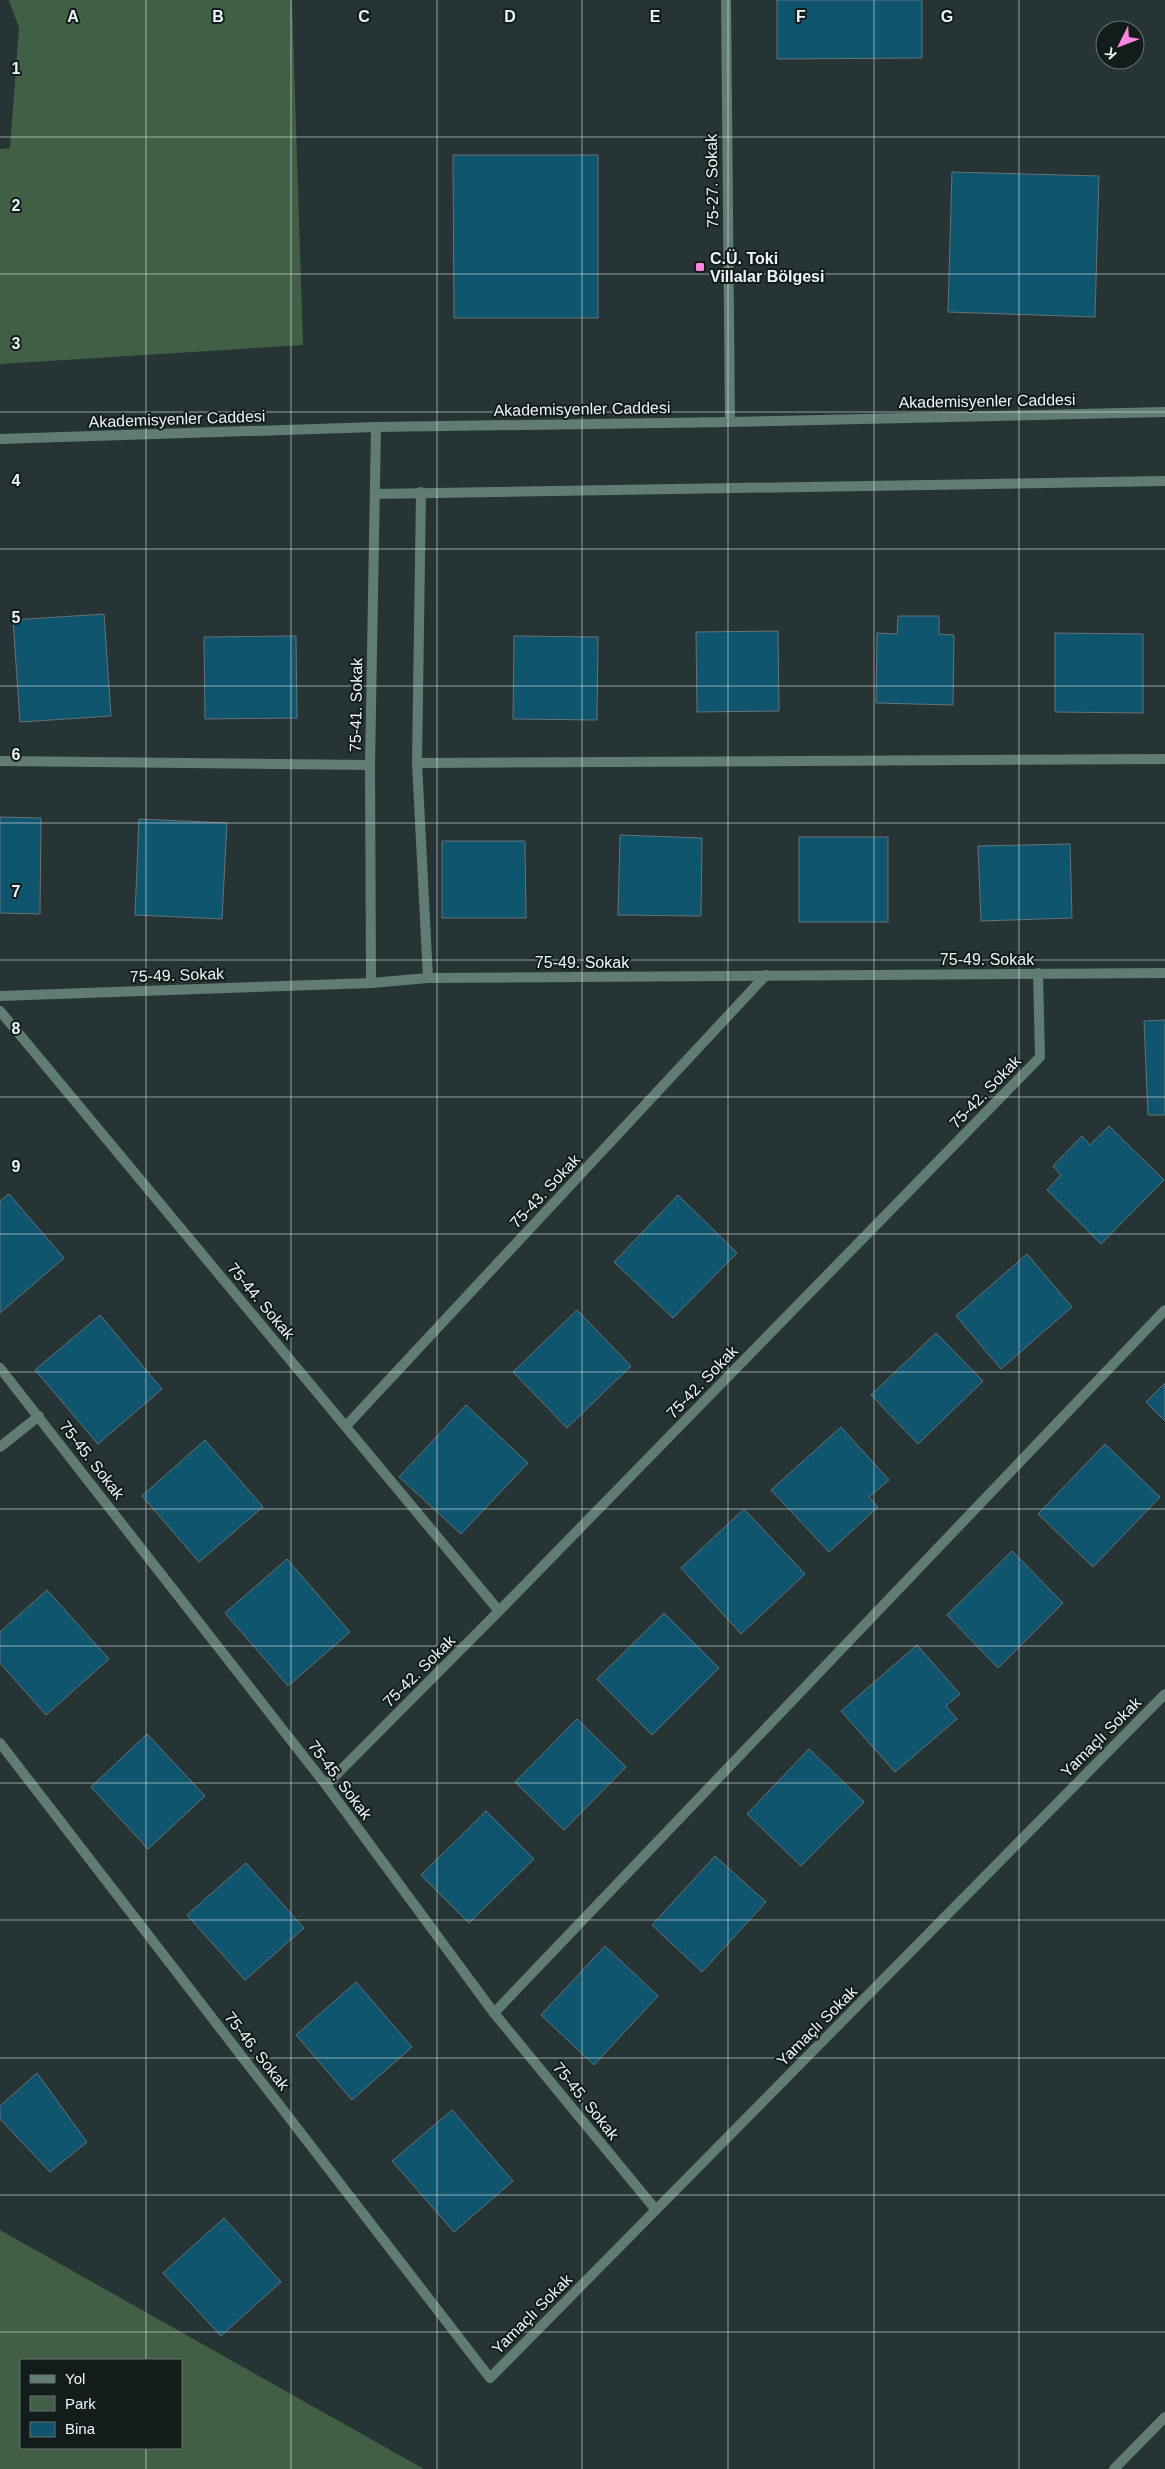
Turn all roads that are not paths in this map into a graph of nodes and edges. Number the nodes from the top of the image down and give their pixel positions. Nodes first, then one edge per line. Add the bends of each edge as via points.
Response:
1 (726, 0) edge
2 (1165, 412) edge
3 (730, 422) junction
4 (376, 427) junction
5 (0, 439) edge
6 (1165, 481) edge
7 (421, 492) junction
8 (376, 494) junction
9 (1165, 759) edge
10 (0, 761) edge
11 (417, 763) junction
12 (370, 765) junction
13 (1165, 973) edge
14 (1038, 974) junction
15 (766, 975) junction
16 (428, 978) junction
17 (371, 983) junction
18 (0, 996) edge
19 (0, 1012) edge
20 (1165, 1310) edge
21 (0, 1368) edge
22 (39, 1416) junction
23 (346, 1426) junction
24 (0, 1447) edge
25 (499, 1611) junction
26 (1165, 1694) edge
27 (0, 1743) edge
28 (326, 1785) junction
29 (494, 2013) junction
30 (656, 2210) junction
31 (490, 2378) joint
32 (1165, 2417) edge
33 (1114, 2469) edge

1 - 3 street, 75-27. Sokak
2 - 3 street, Akademisyenler Caddesi
3 - 4 street, Akademisyenler Caddesi
4 - 5 street, Akademisyenler Caddesi
4 - 8 street, 75-41. Sokak
6 - 7 street
7 - 8 street
7 - 11 street
8 - 12 street, 75-41. Sokak
9 - 11 street
10 - 12 street
11 - 16 street
12 - 17 street, 75-41. Sokak
13 - 14 street, 75-49. Sokak
14 - 15 street, 75-49. Sokak
14 - 25 street, 75-42. Sokak via 1040,1058
15 - 16 street, 75-49. Sokak
15 - 23 street, 75-43. Sokak
16 - 17 street, 75-49. Sokak
17 - 18 street, 75-49. Sokak
19 - 23 street, 75-44. Sokak
20 - 29 street
21 - 22 street, 75-45. Sokak
22 - 24 street
22 - 28 street, 75-45. Sokak
23 - 25 street, 75-44. Sokak
25 - 28 street, 75-42. Sokak
26 - 30 street, Yamaçlı Sokak
27 - 31 street, 75-46. Sokak
28 - 29 street, 75-45. Sokak
29 - 30 street, 75-45. Sokak
30 - 31 street, Yamaçlı Sokak
32 - 33 street

